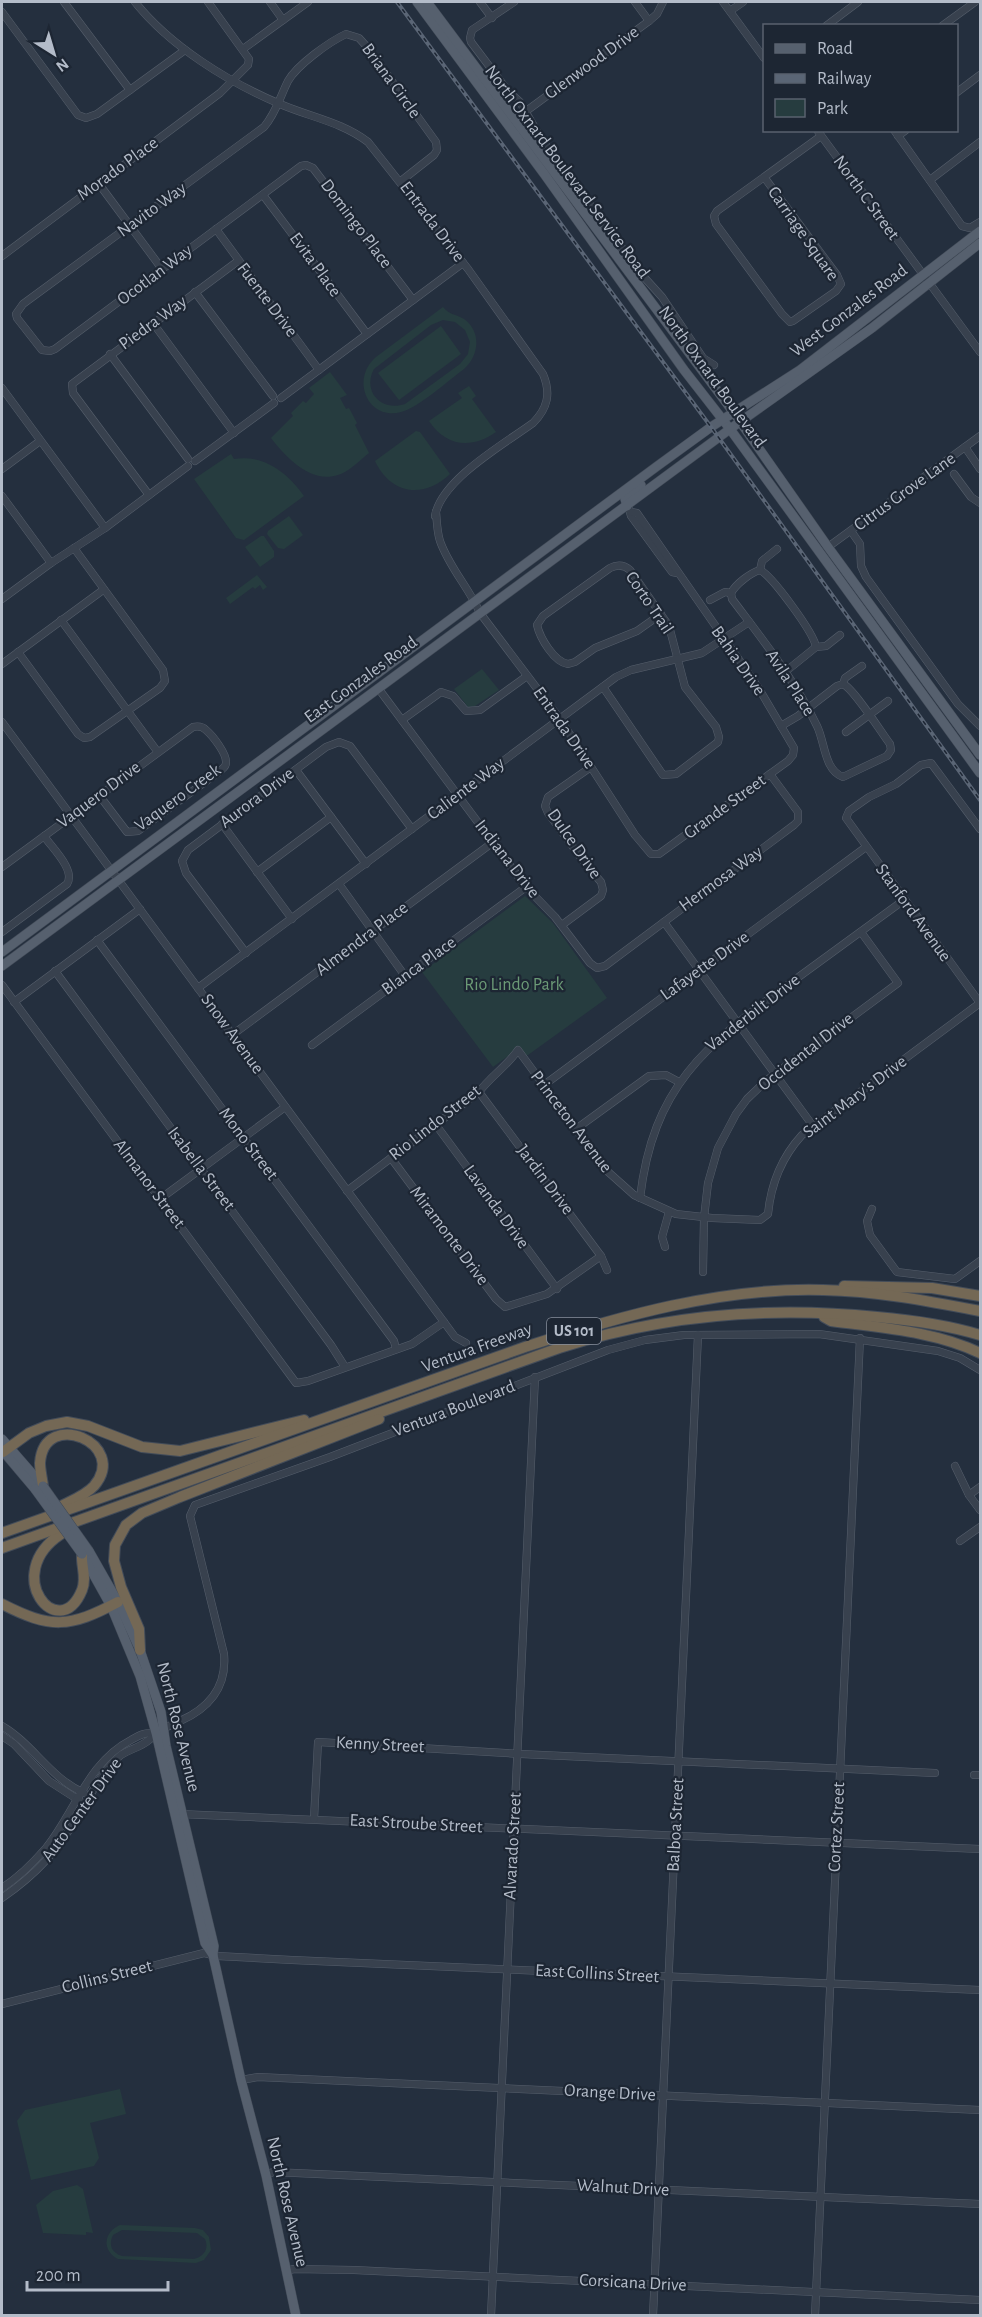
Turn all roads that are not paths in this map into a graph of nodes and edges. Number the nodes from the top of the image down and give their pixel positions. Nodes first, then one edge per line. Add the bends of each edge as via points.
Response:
1 (64, 2) edge
2 (137, 2) edge
3 (207, 2) edge
4 (270, 2) edge
5 (308, 2) edge
6 (480, 2) edge
7 (514, 2) edge
8 (634, 2) edge
9 (663, 2) edge
10 (723, 2) edge
11 (743, 2) edge
12 (858, 2) edge
13 (975, 2) edge
14 (422, 4) edge
15 (730, 11) junction
16 (2, 12) edge
17 (492, 18) junction
18 (283, 20) junction
19 (649, 21) junction
20 (829, 24) edge
21 (945, 24) edge
22 (243, 49) junction
23 (185, 50) junction
24 (763, 55) edge
25 (981, 75) edge
26 (234, 81) junction
27 (130, 90) junction
28 (958, 92) edge
29 (278, 104) junction
30 (526, 111) junction
31 (498, 113) junction
32 (514, 120) junction
33 (819, 133) edge
34 (896, 133) edge
35 (981, 141) edge
36 (525, 149) junction
37 (764, 177) junction
38 (930, 180) junction
39 (400, 181) junction
40 (99, 184) junction
41 (263, 195) junction
42 (981, 222) edge
43 (130, 226) junction
44 (216, 229) junction
45 (981, 231) edge
46 (981, 243) edge
47 (2, 256) edge
48 (238, 261) junction
49 (463, 263) junction
50 (162, 270) junction
51 (926, 279) junction
52 (195, 292) junction
53 (413, 300) junction
54 (641, 308) junction
55 (655, 309) junction
56 (153, 323) junction
57 (367, 334) junction
58 (45, 351) joint
59 (981, 352) edge
60 (110, 354) junction
61 (714, 364) dead end
62 (320, 370) junction
63 (2, 388) edge
64 (4, 397) edge
65 (276, 399) junction
66 (737, 418) junction
67 (723, 420) junction
68 (730, 429) junction
69 (234, 433) junction
70 (981, 436) edge
71 (40, 441) junction
72 (965, 447) junction
73 (190, 462) junction
74 (981, 469) edge
75 (2, 470) edge
76 (648, 473) junction
77 (954, 474) dead end
78 (148, 495) junction
79 (2, 496) edge
80 (981, 503) edge
81 (629, 509) junction
82 (105, 528) junction
83 (642, 531) junction
84 (851, 531) junction
85 (809, 537) junction
86 (828, 547) junction
87 (74, 548) junction
88 (777, 549) dead end
89 (664, 552) junction
90 (51, 563) junction
91 (760, 570) junction
92 (834, 572) junction
93 (677, 573) junction
94 (103, 590) junction
95 (731, 593) junction
96 (3, 595) edge
97 (710, 600) dead end
98 (476, 602) junction
99 (480, 613) junction
100 (661, 614) junction
101 (62, 620) junction
102 (749, 622) junction
103 (840, 635) dead end
104 (724, 640) junction
105 (816, 647) junction
106 (18, 652) junction
107 (405, 654) junction
108 (678, 659) junction
109 (2, 664) edge
110 (862, 666) dead end
111 (785, 672) junction
112 (527, 676) junction
113 (373, 678) junction
114 (843, 684) junction
115 (603, 687) junction
116 (378, 688) junction
117 (888, 701) dead end
118 (127, 710) junction
119 (807, 710) junction
120 (869, 715) junction
121 (560, 719) junction
122 (402, 720) junction
123 (2, 722) edge
124 (199, 726) joint
125 (781, 726) junction
126 (981, 726) edge
127 (322, 729) junction
128 (846, 732) dead end
129 (957, 742) junction
130 (158, 751) junction
131 (977, 751) edge
132 (794, 752) joint
133 (591, 766) junction
134 (296, 770) junction
135 (981, 773) edge
136 (770, 774) junction
137 (99, 795) junction
138 (458, 795) junction
139 (71, 816) junction
140 (332, 817) junction
141 (222, 824) junction
142 (981, 829) edge
143 (412, 830) junction
144 (44, 836) junction
145 (492, 843) junction
146 (866, 847) junction
147 (651, 854) joint
148 (366, 864) junction
149 (2, 867) edge
150 (112, 870) junction
151 (257, 872) junction
152 (119, 879) junction
153 (339, 884) junction
154 (526, 887) junction
155 (904, 900) junction
156 (140, 909) junction
157 (292, 919) junction
158 (663, 922) junction
159 (562, 925) junction
160 (372, 931) junction
161 (2, 932) edge
162 (861, 932) junction
163 (97, 940) junction
164 (2, 952) edge
165 (246, 953) junction
166 (2, 966) edge
167 (597, 968) joint
168 (698, 970) junction
169 (55, 971) junction
170 (405, 976) junction
171 (2, 985) edge
172 (198, 988) junction
173 (14, 1002) junction
174 (980, 1003) edge
175 (736, 1022) junction
176 (232, 1035) junction
177 (312, 1045) dead end
178 (518, 1050) joint
179 (775, 1074) junction
180 (679, 1082) junction
181 (544, 1085) junction
182 (479, 1092) junction
183 (285, 1107) junction
184 (436, 1125) junction
185 (813, 1126) junction
186 (576, 1130) junction
187 (243, 1138) junction
188 (391, 1158) junction
189 (201, 1169) junction
190 (347, 1191) junction
191 (640, 1198) junction
192 (160, 1199) junction
193 (872, 1209) dead end
194 (669, 1212) junction
195 (704, 1218) junction
196 (765, 1218) joint
197 (665, 1247) dead end
198 (601, 1256) junction
199 (981, 1261) edge
200 (607, 1270) dead end
201 (703, 1272) dead end
202 (556, 1289) junction
203 (821, 1290) junction
204 (981, 1296) edge
205 (981, 1311) edge
206 (813, 1312) junction
207 (444, 1322) junction
208 (699, 1335) junction
209 (981, 1335) edge
210 (860, 1338) junction
211 (466, 1343) dead end
212 (396, 1349) junction
213 (981, 1353) edge
214 (345, 1367) junction
215 (981, 1370) edge
216 (535, 1377) junction
217 (426, 1397) junction
218 (337, 1415) junction
219 (4, 1447) edge
220 (955, 1466) dead end
221 (39, 1487) junction
222 (981, 1487) edge
223 (969, 1495) junction
224 (981, 1510) edge
225 (106, 1511) junction
226 (35, 1522) junction
227 (981, 1527) edge
228 (2, 1533) edge
229 (960, 1541) dead end
230 (34, 1547) dead end
231 (2, 1548) edge
232 (86, 1552) junction
233 (2, 1604) edge
234 (31, 1604) dead end
235 (115, 1604) junction
236 (140, 1650) junction
237 (2, 1726) edge
238 (160, 1731) junction
239 (2, 1736) edge
240 (518, 1753) junction
241 (679, 1762) junction
242 (840, 1769) junction
243 (935, 1773) dead end
244 (85, 1794) junction
245 (78, 1800) junction
246 (85, 1804) junction
247 (179, 1814) junction
248 (314, 1819) junction
249 (514, 1828) junction
250 (675, 1836) junction
251 (837, 1843) junction
252 (981, 1850) edge
253 (2, 1887) edge
254 (2, 1898) edge
255 (213, 1956) junction
256 (508, 1970) junction
257 (669, 1977) junction
258 (830, 1984) junction
259 (981, 1990) edge
260 (2, 2004) edge
261 (241, 2080) junction
262 (503, 2088) junction
263 (664, 2096) junction
264 (825, 2102) junction
265 (981, 2110) edge
266 (266, 2175) junction
267 (498, 2182) junction
268 (659, 2190) junction
269 (821, 2197) junction
270 (981, 2204) edge
271 (286, 2271) junction
272 (493, 2277) junction
273 (654, 2284) junction
274 (816, 2291) junction
275 (981, 2300) edge
276 (296, 2316) edge
277 (491, 2316) edge
278 (653, 2316) edge
279 (815, 2316) edge

1 - 27 street
2 - 23 street, Entrada Drive via 154,25
3 - 22 street
4 - 18 street
5 - 18 street
6 - 17 street
7 - 17 street
8 - 19 street
9 - 19 street, Glenwood Drive
10 - 15 street
11 - 15 street
12 - 20 street
13 - 21 street
14 - 31 main road, North Oxnard Boulevard
14 - 32 main road, North Oxnard Boulevard
15 - 24 street
16 - 27 street via 78,115 86,118 97,114
17 - 30 street, North Oxnard Boulevard Service Road via 476,26 470,33 471,42
18 - 22 street
19 - 30 street, Glenwood Drive
22 - 26 street via 250,61
23 - 26 street, Entrada Drive
23 - 27 street
25 - 28 street
26 - 29 street, Entrada Drive
26 - 40 street, Morado Place
29 - 39 street, Entrada Drive via 358,134
29 - 39 street, Briana Circle via 300,66 341,37 352,34 359,38 435,142 434,155
29 - 43 street, Navito Way via 264,127
30 - 32 street, Glenwood Drive
30 - 61 street, North Oxnard Boulevard Service Road via 542,140 662,297 703,358
31 - 32 main road
31 - 36 main road, North Oxnard Boulevard
32 - 36 main road via 526,142
32 - 55 main road, North Oxnard Boulevard
33 - 37 street, Carriage Square
33 - 51 street, North C Street
34 - 38 street
35 - 38 street
36 - 54 main road, North Oxnard Boulevard
37 - 37 street, Carriage Square via 717,211 714,221 790,322 841,284
38 - 42 street via 966,228
39 - 49 street, Entrada Drive
40 - 43 street
40 - 47 street, Morado Place
41 - 44 street, Ocotlan Way
41 - 53 street, Domingo Place via 301,166 313,168
41 - 57 street, Evita Place
43 - 50 street
43 - 58 street, Navito Way via 17,309 17,318
44 - 48 street, Fuente Drive
44 - 50 street, Ocotlan Way
45 - 51 main road, West Gonzales Road
46 - 51 main road, West Gonzales Road
48 - 52 street, Piedra Way
48 - 62 street, Fuente Drive
49 - 53 street
49 - 98 street, Entrada Drive via 543,374 548,398 542,414 533,423 451,485 436,512 435,532 443,559
50 - 58 street, Ocotlan Way via 55,349
51 - 59 street, North C Street
51 - 66 main road, West Gonzales Road
52 - 56 street, Piedra Way
52 - 65 street
53 - 57 street
54 - 55 main road
54 - 67 main road, North Oxnard Boulevard
55 - 66 main road, North Oxnard Boulevard
56 - 60 street, Piedra Way
56 - 69 street
57 - 62 street
60 - 73 street
60 - 78 street, Piedra Way via 73,382 72,393
62 - 65 street
63 - 64 street
64 - 71 street
65 - 69 street
66 - 67 main road, East Gonzales Road
66 - 68 main road, East Gonzales Road
66 - 86 main road, North Oxnard Boulevard
67 - 68 main road, North Oxnard Boulevard
67 - 76 main road, East Gonzales Road
68 - 81 main road, East Gonzales Road
68 - 85 main road, North Oxnard Boulevard
69 - 73 street
70 - 72 street, Citrus Grove Lane
71 - 75 street
71 - 82 street
72 - 74 street
72 - 84 street, Citrus Grove Lane
73 - 78 street
76 - 81 main road via 625,499
76 - 98 main road, East Gonzales Road
77 - 80 street
78 - 82 street
79 - 90 street
81 - 83 street, Bahia Drive
81 - 89 street, Bahia Drive via 637,513
81 - 99 main road, East Gonzales Road
82 - 87 street
83 - 89 street
83 - 93 street, Bahia Drive via 672,572
84 - 86 street, Citrus Grove Lane
84 - 126 street via 860,544 866,577 958,704
85 - 86 main road
85 - 92 main road, North Oxnard Boulevard
86 - 92 main road via 836,566
86 - 131 main road, North Oxnard Boulevard
87 - 90 street
87 - 94 street
88 - 91 street via 762,561
89 - 93 street, Bahia Drive
90 - 96 street
91 - 95 street
91 - 105 street via 774,583
92 - 129 main road, North Oxnard Boulevard
93 - 104 street, Bahia Drive
94 - 101 street
94 - 118 street via 163,670 165,681 160,688
95 - 97 street
95 - 102 street, Avila Place
98 - 99 street, Entrada Drive
98 - 107 main road, East Gonzales Road
99 - 112 street, Entrada Drive
99 - 116 main road, East Gonzales Road
100 - 100 street, Corto Trail via 572,664 558,660 541,636 538,621 610,568 621,565 630,570
100 - 108 street, Corto Trail via 672,632
101 - 106 street
101 - 118 street
102 - 104 street, Caliente Way
102 - 111 street, Avila Place
103 - 105 street via 826,646
104 - 108 street, Caliente Way via 702,653
104 - 125 street, Bahia Drive
105 - 111 street
106 - 109 street
106 - 118 street via 84,738
107 - 113 main road, East Gonzales Road
107 - 116 main road via 401,664 380,681
108 - 115 street, Caliente Way via 631,670
108 - 115 street, Corto Trail via 685,687 716,727 719,740 676,774 663,775
110 - 114 street
111 - 119 street, Avila Place
112 - 121 street, Entrada Drive
112 - 122 street via 480,710 466,711 453,696 441,692
113 - 127 main road via 371,688 325,722
113 - 150 main road, East Gonzales Road
114 - 119 street
114 - 120 street
115 - 121 street, Caliente Way
116 - 122 street, Indiana Drive
116 - 127 main road, East Gonzales Road
117 - 120 street
118 - 130 street
119 - 120 street, Avila Place via 820,733 826,757 842,777 891,751
119 - 125 street
120 - 128 street
121 - 133 street, Entrada Drive
121 - 138 street, Caliente Way
122 - 138 street, Indiana Drive
123 - 139 street, Snow Avenue
124 - 130 street, Vaquero Drive
124 - 137 street, Vaquero Creek via 206,728 224,753 225,767 138,831 127,832
125 - 132 street, Bahia Drive
127 - 152 main road, East Gonzales Road
129 - 131 main road
129 - 135 main road, North Oxnard Boulevard
130 - 137 street, Vaquero Drive
132 - 136 street, Grande Street
133 - 147 street, Entrada Drive
133 - 159 street, Dulce Drive via 546,801 548,813 601,882 603,890 601,896
134 - 140 street
134 - 141 street, Aurora Drive
134 - 143 street, Aurora Drive via 326,747 339,742 350,746
136 - 147 street, Grande Street via 663,852
136 - 158 street, Hermosa Way via 798,812 798,821
137 - 139 street, Vaquero Drive
138 - 143 street, Caliente Way
138 - 145 street, Indiana Drive
139 - 144 street, Vaquero Drive
139 - 150 street, Snow Avenue
140 - 148 street
140 - 151 street
141 - 151 street
141 - 165 street, Aurora Drive via 188,850 182,861 186,873
142 - 146 street, Stanford Avenue via 932,764 923,764 849,811 847,822
143 - 148 street, Caliente Way
144 - 149 street, Vaquero Drive
144 - 161 street via 70,872 70,880
145 - 154 street, Indiana Drive
145 - 160 street, Almendra Place
146 - 155 street, Stanford Avenue
146 - 168 street, Lafayette Drive
148 - 153 street, Caliente Way
150 - 152 street, Snow Avenue
150 - 164 main road, East Gonzales Road
151 - 157 street
152 - 156 street, Snow Avenue
152 - 166 main road, East Gonzales Road
153 - 157 street, Caliente Way
153 - 160 street
154 - 159 street, Indiana Drive
154 - 170 street, Blanca Place
155 - 162 street, Vanderbilt Drive
155 - 174 street, Stanford Avenue
156 - 163 street
156 - 172 street, Snow Avenue
157 - 165 street, Caliente Way
158 - 167 street, Hermosa Way
158 - 168 street
159 - 167 street, Indiana Drive
160 - 170 street
160 - 176 street, Almendra Place
162 - 175 street, Vanderbilt Drive
162 - 179 street, Occidental Drive via 898,983
163 - 169 street
163 - 187 street, Mono Street
165 - 172 street, Caliente Way
168 - 175 street
168 - 181 street, Lafayette Drive
169 - 173 street
169 - 189 street, Isabella Street
170 - 177 street, Blanca Place
171 - 173 street, Almanor Street
172 - 176 street, Snow Avenue
173 - 192 street, Almanor Street
174 - 185 street, Saint Mary's Drive
175 - 179 street
175 - 180 street, Vanderbilt Drive via 708,1047
176 - 183 street, Snow Avenue
178 - 181 street, Princeton Avenue
178 - 182 street, Rio Lindo Street
179 - 185 street
179 - 195 street, Occidental Drive via 747,1099 726,1131 712,1168
180 - 186 street via 666,1075 649,1076
180 - 191 street, Vanderbilt Drive via 655,1130
181 - 186 street, Princeton Avenue
182 - 184 street, Rio Lindo Street
182 - 198 street, Jardin Drive
183 - 187 street
183 - 190 street, Snow Avenue
184 - 188 street, Rio Lindo Street
184 - 202 street, Lavanda Drive
185 - 196 street, Saint Mary's Drive via 783,1161
186 - 191 street, Princeton Avenue via 614,1178
187 - 189 street
187 - 212 street, Mono Street via 394,1341
188 - 190 street, Rio Lindo Street
188 - 202 street, Miramonte Drive via 499,1303 512,1307
189 - 192 street
189 - 214 street, Isabella Street
190 - 207 street, Snow Avenue
191 - 194 street, Princeton Avenue
192 - 214 street, Almanor Street via 296,1383
193 - 199 street via 867,1221 870,1235 897,1272 955,1279
194 - 195 street, Princeton Avenue
194 - 197 street via 662,1237
195 - 196 street, Princeton Avenue
195 - 201 street, Occidental Drive
198 - 200 street, Jardin Drive
198 - 202 street
203 - 204 highway via 851,1284 932,1288
203 - 205 highway, Ventura Freeway / US 101 via 909,1297
203 - 218 highway, Ventura Freeway / US 101 via 732,1295 604,1323
206 - 209 highway, Ventura Freeway / US 101 via 903,1320
206 - 213 highway via 831,1321 926,1334
206 - 217 highway, Ventura Freeway / US 101 via 730,1314 619,1331 559,1348
207 - 211 street, Snow Avenue via 455,1337
207 - 212 street via 418,1341
208 - 210 street, Ventura Boulevard via 819,1334
208 - 216 street, Ventura Boulevard via 665,1336 627,1344
208 - 241 street, Balboa Street
210 - 215 street, Ventura Boulevard via 938,1351
210 - 242 street, Cortez Street
212 - 214 street
216 - 238 street, Ventura Boulevard via 193,1507 190,1516 224,1654 224,1670 216,1693 203,1708
216 - 240 street, Alvarado Street
217 - 225 highway, Ventura Freeway / US 101
217 - 236 highway via 367,1426 180,1497 132,1520 118,1538 114,1561 139,1629
218 - 219 highway via 180,1451 142,1447 67,1422 38,1429
218 - 226 highway, Ventura Freeway / US 101
219 - 221 main road, North Rose Avenue
220 - 223 street
221 - 226 highway via 41,1455 50,1441 75,1434 99,1452 102,1467 94,1487
221 - 232 main road, North Rose Avenue, bridge
222 - 223 street
223 - 224 street
225 - 230 highway
225 - 231 highway, Ventura Freeway / US 101
226 - 228 highway, Ventura Freeway / US 101
227 - 229 street
232 - 234 highway via 81,1564 84,1580 78,1596 55,1610
232 - 235 main road, North Rose Avenue
233 - 235 highway via 31,1618 58,1624
235 - 236 main road, North Rose Avenue
235 - 238 main road, North Rose Avenue
236 - 238 main road, North Rose Avenue via 161,1712
237 - 244 street via 55,1775
238 - 244 street, Auto Center Drive via 114,1761
238 - 247 main road, North Rose Avenue
239 - 245 street via 50,1781
240 - 241 street
240 - 248 street, Kenny Street via 318,1742
240 - 249 street, Alvarado Street
241 - 242 street
241 - 250 street, Balboa Street
242 - 243 street
242 - 251 street, Cortez Street
244 - 245 street, Auto Center Drive
244 - 246 street, Auto Center Drive
245 - 246 street
245 - 253 street, Auto Center Drive via 47,1847
246 - 254 street, Auto Center Drive via 51,1856
247 - 248 street, East Stroube Street
247 - 255 main road, North Rose Avenue via 214,1946
248 - 249 street, East Stroube Street
249 - 250 street, East Stroube Street
249 - 256 street, Alvarado Street
250 - 251 street, East Stroube Street
250 - 257 street, Balboa Street
251 - 252 street, East Stroube Street
251 - 258 street, Cortez Street
255 - 256 street, East Collins Street
255 - 260 street, Collins Street via 204,1953
255 - 261 main road, North Rose Avenue
256 - 257 street, East Collins Street
256 - 262 street, Alvarado Street
257 - 258 street, East Collins Street
257 - 263 street, Balboa Street
258 - 259 street, East Collins Street
258 - 264 street, Cortez Street
261 - 262 street, Orange Drive via 258,2076
261 - 266 main road, North Rose Avenue
262 - 263 street, Orange Drive
262 - 267 street, Alvarado Street
263 - 264 street, Orange Drive
263 - 268 street, Balboa Street
264 - 265 street, Orange Drive
264 - 269 street, Cortez Street
266 - 267 street, Walnut Drive via 273,2172
266 - 271 main road, North Rose Avenue
267 - 268 street, Walnut Drive
267 - 272 street, Alvarado Street
268 - 269 street, Walnut Drive
268 - 273 street, Balboa Street
269 - 270 street, Walnut Drive
269 - 274 street, Cortez Street
271 - 272 street, Corsicana Drive
271 - 276 main road, North Rose Avenue
272 - 273 street, Corsicana Drive
272 - 277 street, Alvarado Street
273 - 274 street, Corsicana Drive
273 - 278 street, Balboa Street
274 - 275 street, Corsicana Drive
274 - 279 street, Cortez Street

